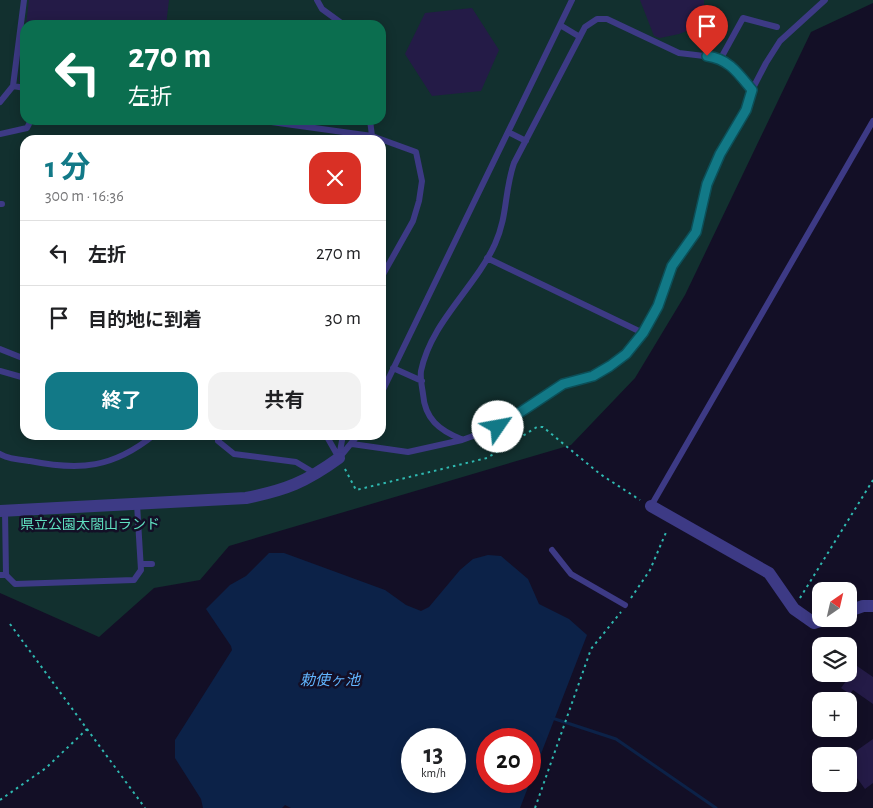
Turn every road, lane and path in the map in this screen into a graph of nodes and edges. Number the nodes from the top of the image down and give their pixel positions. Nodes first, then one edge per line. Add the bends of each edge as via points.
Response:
1 (24, 0) edge
2 (317, 0) edge
3 (572, 0) edge
4 (825, 0) edge
5 (21, 20) edge
6 (337, 20) edge
7 (560, 26) junction
8 (777, 28) dead end
9 (20, 29) edge
10 (580, 37) junction
11 (721, 58) junction
12 (12, 86) junction
13 (20, 87) edge
14 (752, 90) junction
15 (0, 102) edge
16 (873, 121) edge
17 (28, 125) edge
18 (293, 125) edge
19 (508, 132) junction
20 (0, 134) edge
21 (365, 135) edge
22 (386, 141) edge
23 (526, 141) junction
24 (487, 258) junction
25 (386, 269) edge
26 (643, 333) junction
27 (0, 349) edge
28 (20, 357) edge
29 (394, 368) junction
30 (0, 371) edge
31 (20, 377) edge
32 (422, 381) junction
33 (386, 384) edge
34 (147, 440) edge
35 (219, 440) edge
36 (329, 440) edge
37 (342, 440) edge
38 (355, 440) edge
39 (462, 440) junction
40 (352, 444) junction
41 (0, 454) edge
42 (339, 458) junction
43 (317, 475) junction
44 (873, 480) edge
45 (137, 504) junction
46 (651, 506) junction
47 (2, 511) edge
48 (672, 518) junction
49 (552, 550) dead end
50 (141, 564) junction
51 (152, 564) dead end
52 (3, 575) edge
53 (626, 605) junction
54 (873, 606) edge
55 (858, 608) edge
56 (794, 609) junction
57 (812, 622) edge
58 (10, 624) dead end
59 (87, 729) junction
60 (0, 800) edge
61 (144, 808) edge
62 (535, 808) edge

1 - 5 lane
2 - 6 lane via 322,9
3 - 7 lane
4 - 14 lane via 780,41
7 - 10 lane
7 - 19 lane
8 - 11 lane via 743,18
9 - 12 lane
10 - 11 lane via 585,27 597,19 607,19 679,53
10 - 23 lane
11 - 14 lane
12 - 13 lane
12 - 15 lane
14 - 26 lane via 746,110 707,184 696,232 672,266 658,306
16 - 46 lane
17 - 20 lane
18 - 21 lane
19 - 23 lane
19 - 29 lane
22 - 25 lane via 416,152 422,181 413,221
23 - 24 lane via 508,182 505,220
24 - 26 lane
24 - 32 lane via 435,334 421,372
26 - 39 lane via 626,354 610,366 593,376 571,380 498,427
27 - 28 lane
29 - 32 lane
29 - 33 lane
30 - 31 lane
32 - 39 lane via 427,415 436,426
34 - 41 lane via 117,458 75,468
35 - 43 lane via 234,454 296,462
36 - 42 lane
37 - 42 lane
38 - 40 lane
39 - 40 lane via 408,452
40 - 42 lane
42 - 43 street
42 - 46 path via 356,490 487,458 537,427 543,427 600,474
43 - 45 street via 284,490 246,498
44 - 56 path
45 - 47 street
45 - 50 lane
46 - 48 street
47 - 52 lane
48 - 53 path via 650,570
48 - 56 street via 768,573
49 - 53 lane via 571,574
50 - 51 lane
50 - 52 lane via 134,580 15,584
53 - 62 path via 591,649
54 - 55 street
56 - 57 street
58 - 59 path
59 - 60 path via 46,768
59 - 61 path

